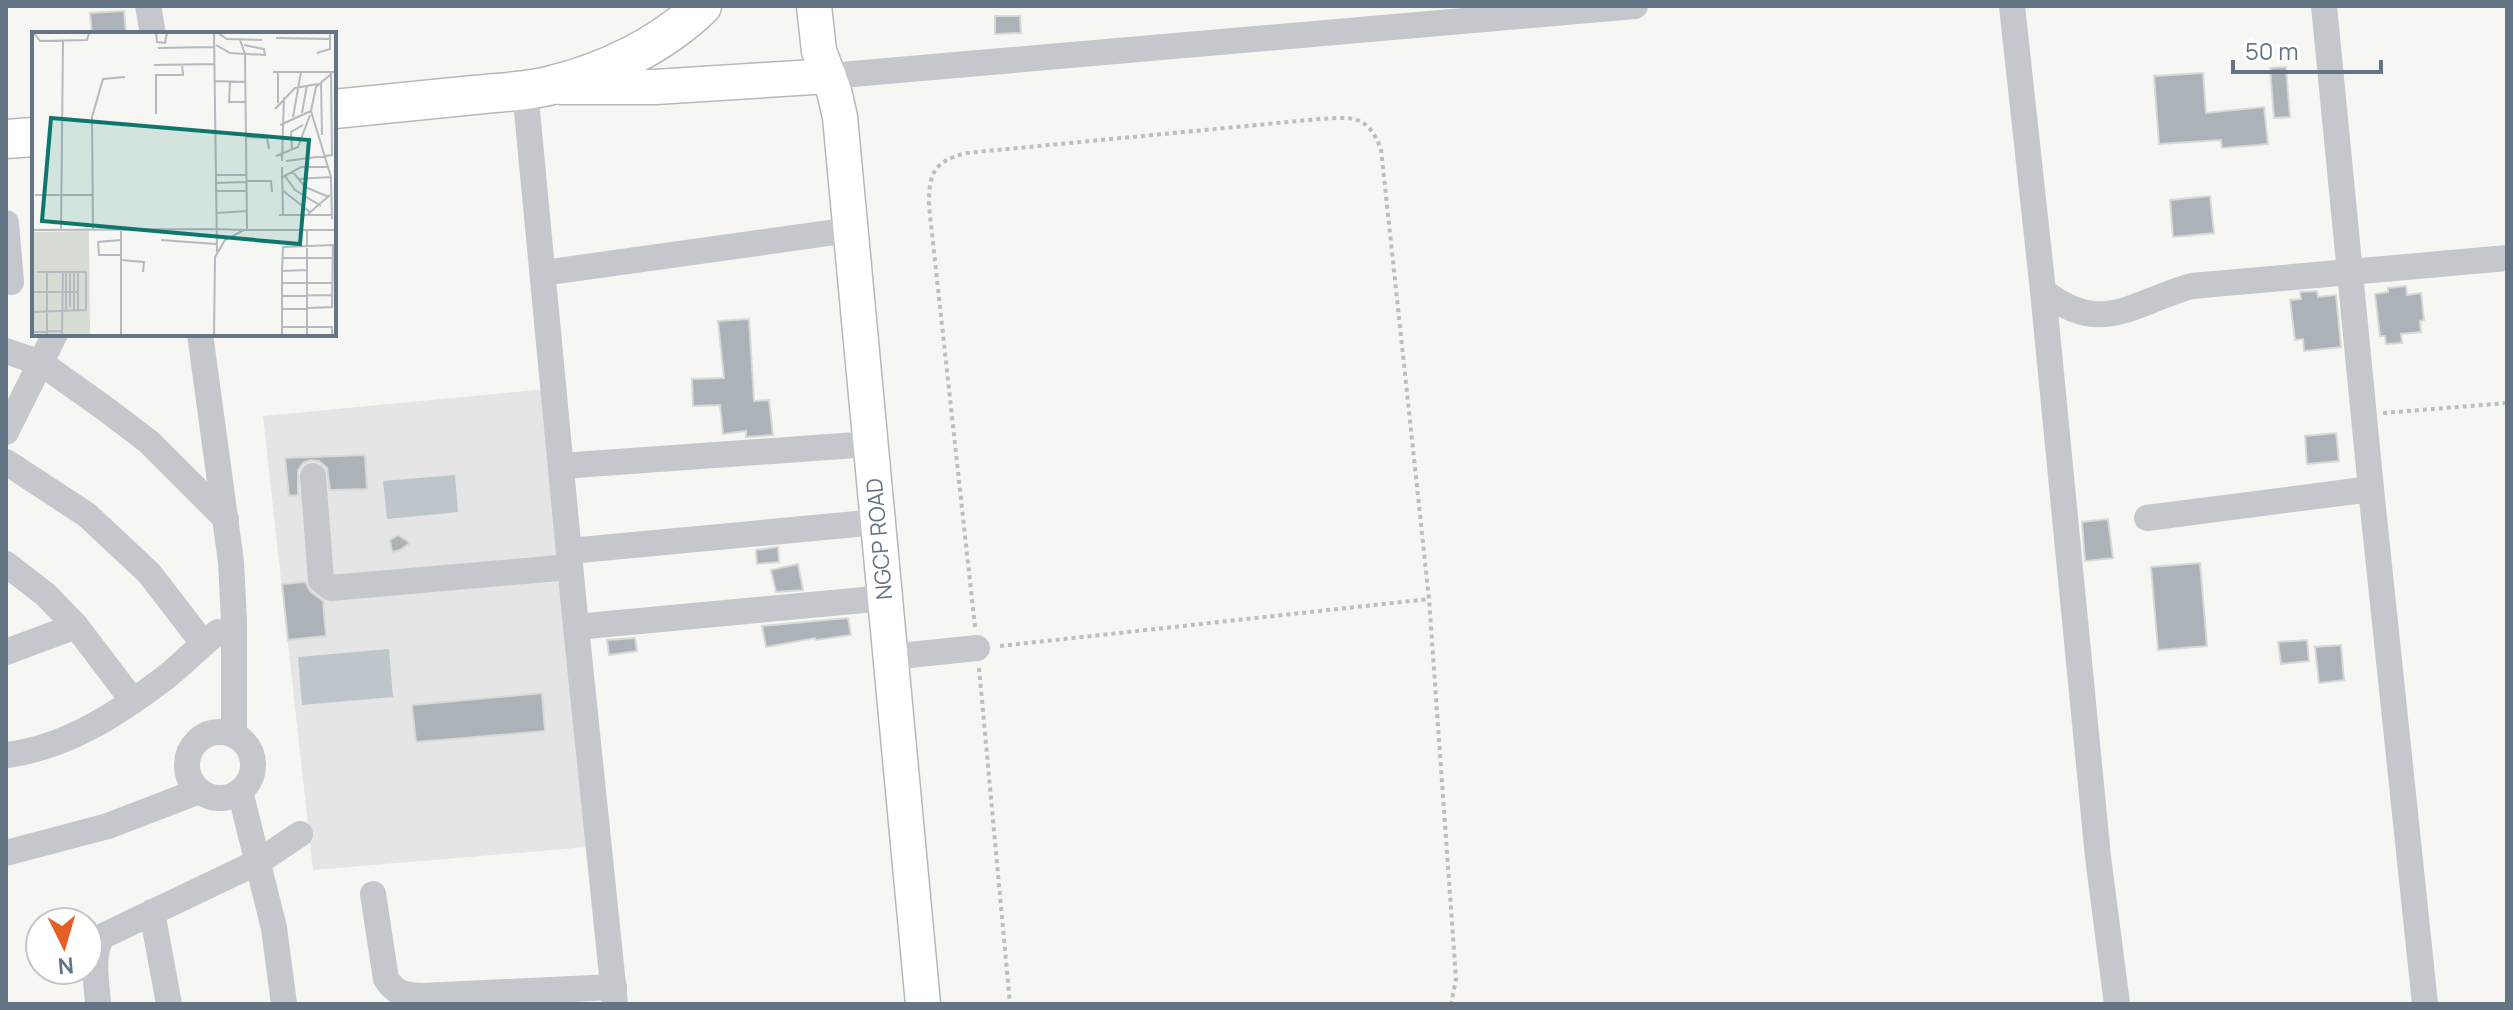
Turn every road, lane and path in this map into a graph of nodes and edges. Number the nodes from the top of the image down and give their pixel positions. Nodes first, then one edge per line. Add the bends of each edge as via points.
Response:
1 (148, 6) edge
2 (702, 6) edge
3 (814, 6) edge
4 (1635, 6) edge
5 (2012, 6) edge
6 (2324, 6) edge
7 (153, 32) edge
8 (829, 76) junction
9 (537, 88) junction
10 (336, 109) edge
11 (32, 137) edge
12 (6, 139) edge
13 (6, 223) edge
14 (850, 230) junction
15 (2507, 258) edge
16 (2350, 270) junction
17 (543, 273) junction
18 (17, 282) edge
19 (2043, 291) junction
20 (54, 336) edge
21 (200, 336) edge
22 (6, 351) edge
23 (41, 363) junction
24 (2507, 403) edge
25 (2365, 415) junction
26 (6, 432) edge
27 (870, 444) junction
28 (6, 462) edge
29 (561, 466) junction
30 (313, 476) dead end
31 (2371, 489) junction
32 (2147, 518) dead end
33 (226, 519) junction
34 (878, 522) junction
35 (570, 559) junction
36 (6, 564) edge
37 (885, 598) junction
38 (1429, 599) junction
39 (234, 621) junction
40 (76, 626) junction
41 (576, 627) junction
42 (203, 643) junction
43 (977, 648) junction
44 (6, 652) edge
45 (890, 657) junction
46 (133, 701) junction
47 (234, 735) junction
48 (6, 755) edge
49 (199, 791) junction
50 (240, 791) junction
51 (300, 834) dead end
52 (6, 853) edge
53 (258, 862) junction
54 (373, 894) dead end
55 (152, 912) junction
56 (615, 996) edge
57 (98, 1004) edge
58 (169, 1004) edge
59 (284, 1004) edge
60 (923, 1004) edge
61 (1010, 1004) edge
62 (1451, 1004) edge
63 (2117, 1004) edge
64 (2425, 1004) edge

1 - 7 street
2 - 9 highway via 668,33 607,67
3 - 8 main road, NGCP ROAD via 819,51
4 - 8 street
5 - 19 street
6 - 16 street
8 - 9 main road
8 - 14 main road, NGCP ROAD via 840,117
9 - 10 highway
9 - 17 street
11 - 12 highway
13 - 18 street
14 - 17 street
14 - 27 main road, NGCP ROAD
15 - 16 street
16 - 19 street via 2192,286 2114,314 2078,312
16 - 25 street
17 - 29 street
19 - 63 street
20 - 23 street
21 - 33 street
22 - 23 street
23 - 26 street
23 - 33 street via 149,442
24 - 25 path
25 - 31 street
27 - 29 street
27 - 34 main road, NGCP ROAD
28 - 42 street via 87,515 149,573
29 - 35 street
30 - 35 street via 321,580 331,588
31 - 32 street
31 - 64 street
33 - 39 street
34 - 35 street
34 - 37 main road, NGCP ROAD
35 - 41 street
36 - 40 street
37 - 41 street
37 - 45 main road, NGCP ROAD
38 - 43 path
38 - 43 path via 1381,149 1366,122 1319,119 966,153 947,158 936,168 929,206
38 - 62 path via 1456,979
39 - 42 street
39 - 47 street
40 - 44 street
40 - 46 street
41 - 56 street
42 - 46 street
43 - 45 street
43 - 61 path
45 - 60 main road, NGCP ROAD
46 - 48 street via 96,726
47 - 49 street via 213,733 189,753 187,774
47 - 50 street via 253,762 248,783
49 - 50 street via 219,798
49 - 52 street via 108,826
50 - 53 street
51 - 53 street
53 - 55 street
53 - 59 street
54 - 56 street via 386,979 401,994
55 - 57 street via 108,932 99,942
55 - 58 street

